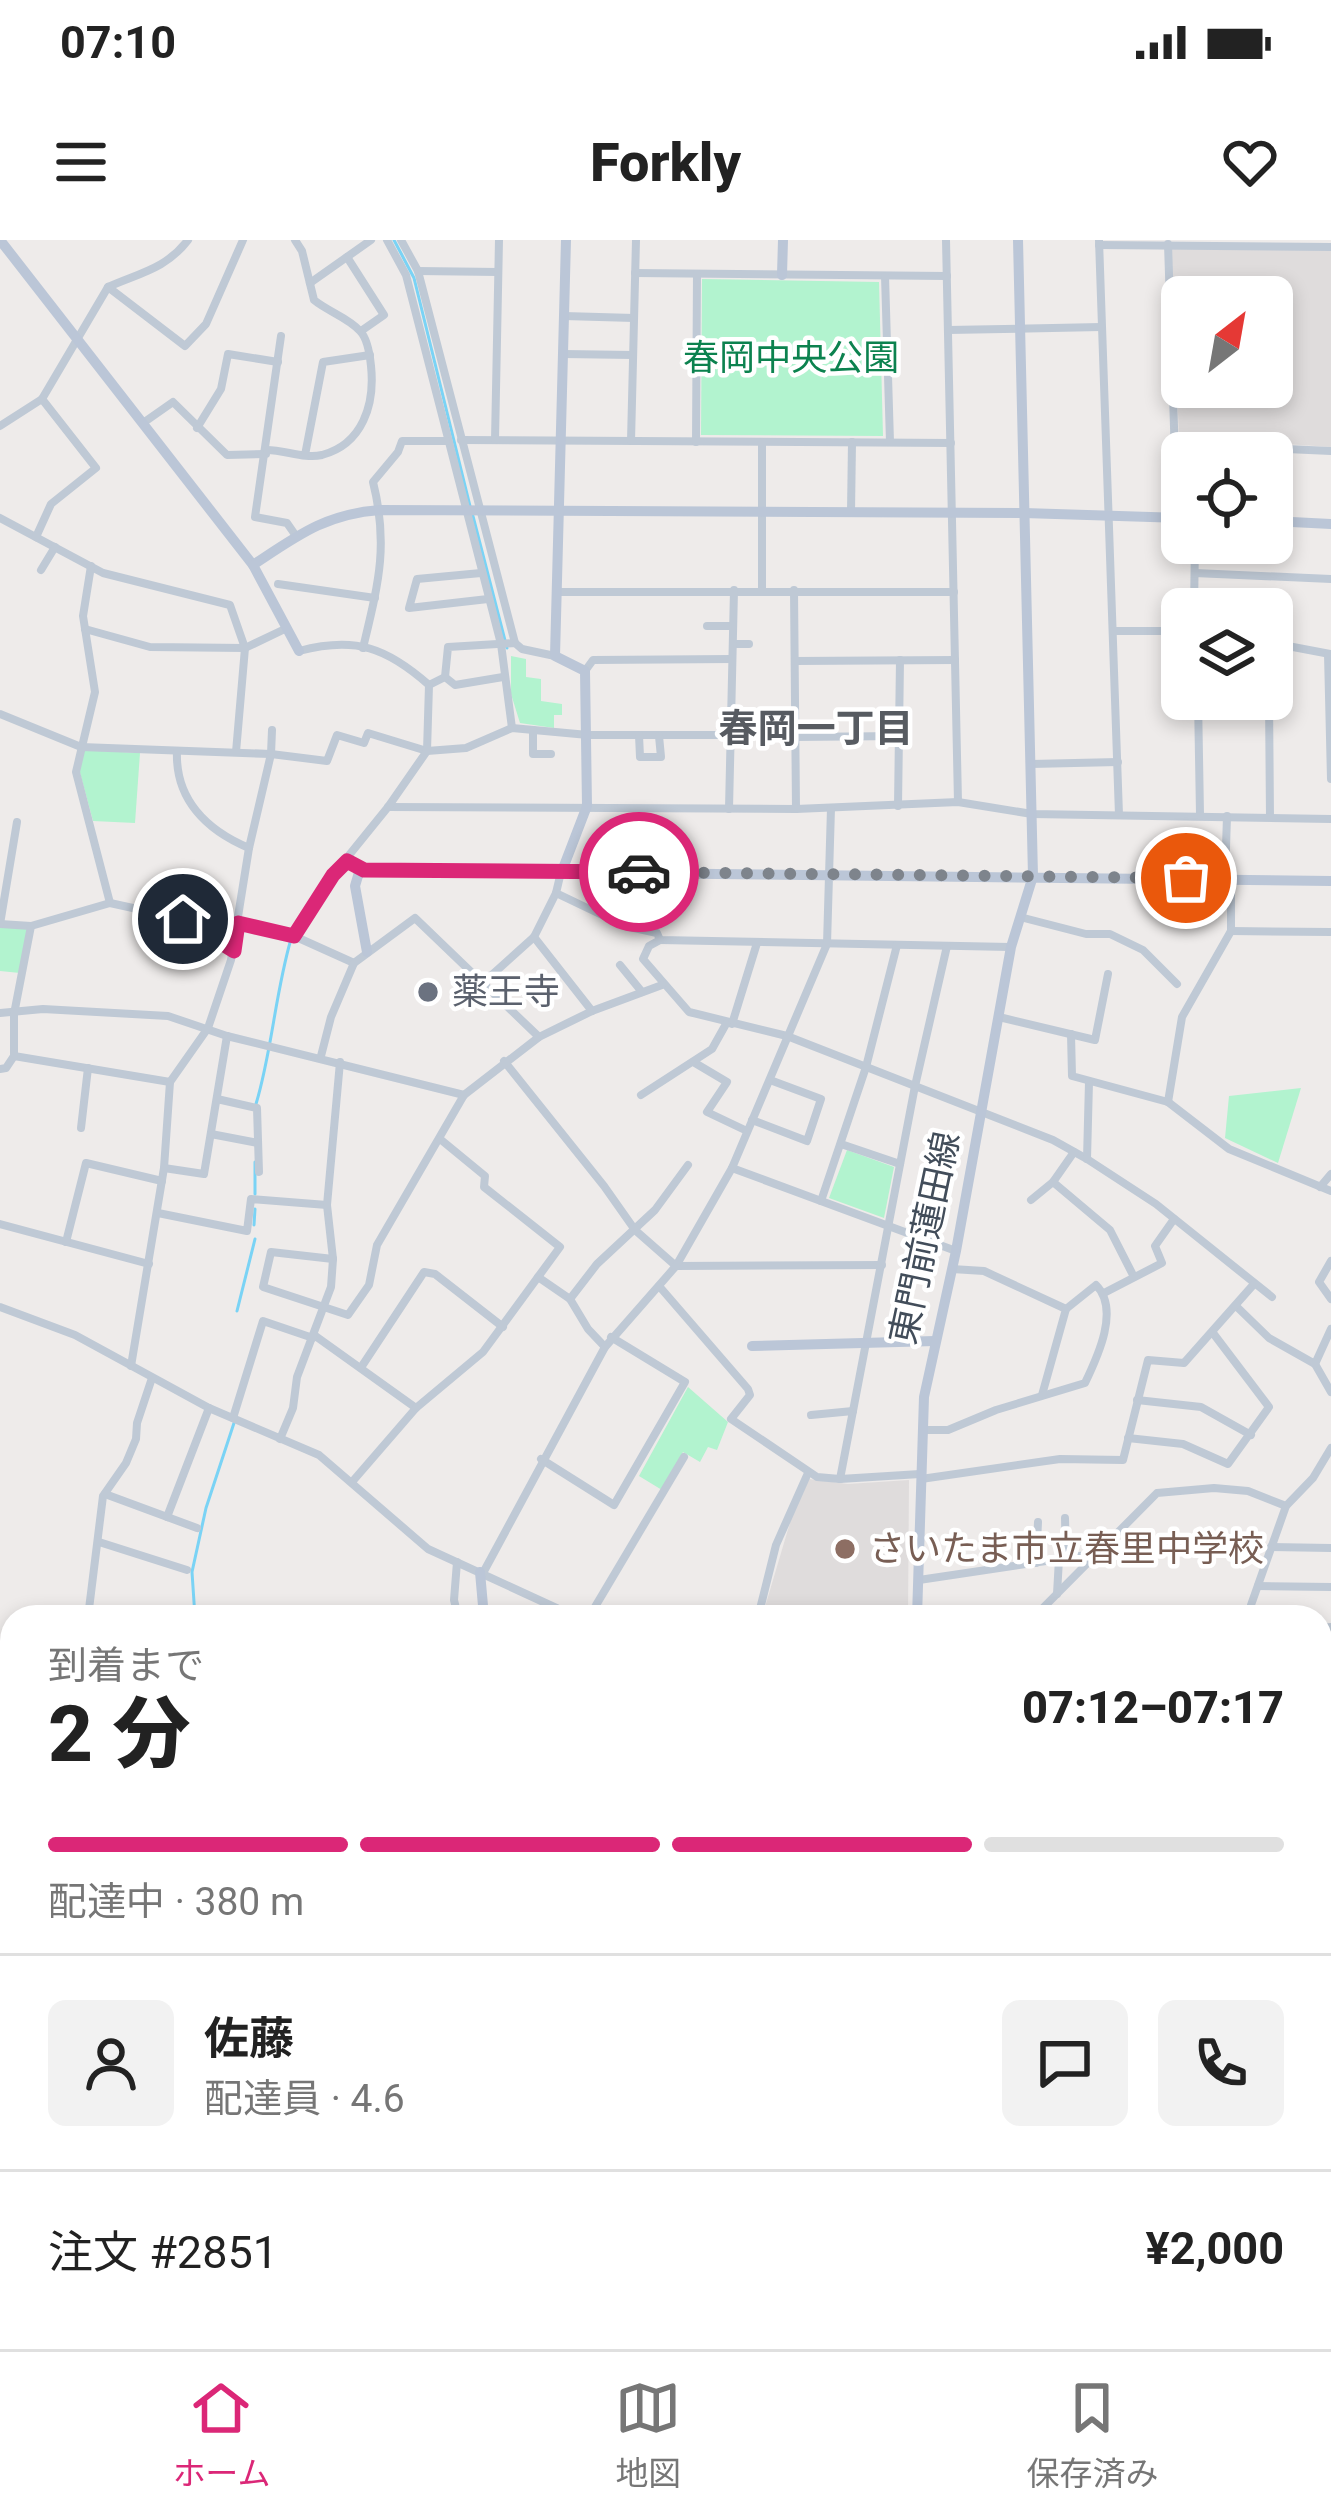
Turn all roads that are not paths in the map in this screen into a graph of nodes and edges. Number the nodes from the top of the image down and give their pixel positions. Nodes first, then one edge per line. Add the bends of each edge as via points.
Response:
1 (1, 240) edge
2 (188, 240) edge
3 (243, 240) edge
4 (295, 240) edge
5 (371, 240) edge
6 (386, 240) edge
7 (401, 240) edge
8 (499, 240) edge
9 (566, 240) edge
10 (636, 240) edge
11 (783, 240) edge
12 (946, 240) edge
13 (1018, 240) edge
14 (1099, 243) edge
15 (1168, 244) junction
16 (1331, 247) edge
17 (347, 257) junction
18 (418, 271) junction
19 (498, 272) junction
20 (635, 273) junction
21 (697, 274) junction
22 (782, 275) junction
23 (885, 276) junction
24 (947, 276) junction
25 (310, 283) junction
26 (108, 287) junction
27 (564, 316) junction
28 (634, 318) junction
29 (1101, 327) junction
30 (1020, 329) junction
31 (948, 330) junction
32 (361, 331) junction
33 (281, 336) dead end
34 (78, 340) junction
35 (563, 354) junction
36 (370, 355) junction
37 (633, 355) junction
38 (278, 362) junction
39 (42, 399) junction
40 (143, 423) junction
41 (0, 426) edge
42 (197, 428) junction
43 (1176, 432) edge
44 (461, 440) junction
45 (495, 440) junction
46 (446, 441) junction
47 (561, 441) junction
48 (631, 441) junction
49 (696, 442) junction
50 (762, 442) junction
51 (852, 442) junction
52 (890, 443) junction
53 (951, 443) junction
54 (1293, 449) edge
55 (1331, 451) edge
56 (267, 452) junction
57 (305, 455) junction
58 (380, 510) junction
59 (471, 512) junction
60 (560, 513) junction
61 (762, 513) junction
62 (953, 513) junction
63 (1024, 513) junction
64 (851, 514) junction
65 (1106, 515) junction
66 (1161, 517) edge
67 (0, 518) edge
68 (1293, 522) edge
69 (1331, 524) edge
70 (296, 536) junction
71 (36, 537) junction
72 (55, 547) junction
73 (1196, 564) edge
74 (253, 565) junction
75 (91, 566) junction
76 (41, 570) dead end
77 (481, 573) junction
78 (1196, 573) junction
79 (1331, 579) edge
80 (278, 584) dead end
81 (1195, 588) edge
82 (734, 590) junction
83 (763, 590) junction
84 (794, 590) junction
85 (557, 592) junction
86 (954, 592) junction
87 (375, 598) junction
88 (488, 599) junction
89 (707, 626) dead end
90 (733, 626) junction
91 (288, 627) junction
92 (85, 629) junction
93 (1113, 631) junction
94 (1161, 631) edge
95 (515, 643) junction
96 (501, 644) junction
97 (733, 644) junction
98 (749, 644) dead end
99 (1293, 647) edge
100 (244, 648) junction
101 (363, 648) junction
102 (298, 650) joint
103 (1329, 654) edge
104 (555, 656) junction
105 (732, 658) junction
106 (901, 660) junction
107 (956, 660) junction
108 (795, 662) junction
109 (584, 671) junction
110 (445, 677) junction
111 (503, 677) junction
112 (429, 685) junction
113 (731, 698) junction
114 (715, 699) dead end
115 (0, 714) edge
116 (1198, 720) edge
117 (1269, 720) edge
118 (512, 728) junction
119 (272, 730) dead end
120 (533, 730) junction
121 (588, 735) junction
122 (639, 735) junction
123 (659, 735) junction
124 (731, 735) junction
125 (795, 736) junction
126 (901, 736) junction
127 (81, 747) junction
128 (177, 751) junction
129 (427, 751) junction
130 (236, 752) junction
131 (271, 754) junction
132 (551, 754) dead end
133 (1118, 762) junction
134 (1031, 764) junction
135 (1331, 779) edge
136 (958, 802) junction
137 (587, 806) junction
138 (898, 806) junction
139 (388, 807) junction
140 (729, 808) junction
141 (831, 808) junction
142 (796, 809) junction
143 (1032, 814) junction
144 (1201, 814) junction
145 (1119, 815) junction
146 (1227, 815) junction
147 (1270, 817) junction
148 (1331, 819) edge
149 (17, 822) dead end
150 (249, 848) junction
151 (347, 861) junction
152 (360, 869) junction
153 (562, 871) junction
154 (830, 874) junction
155 (1033, 876) junction
156 (1228, 879) junction
157 (1331, 880) edge
158 (556, 893) junction
159 (110, 903) junction
160 (1020, 917) junction
161 (238, 923) junction
162 (0, 924) edge
163 (31, 926) junction
164 (1231, 931) junction
165 (1331, 932) edge
166 (294, 936) junction
167 (534, 937) junction
168 (660, 940) junction
169 (757, 943) junction
170 (827, 944) junction
171 (897, 945) junction
172 (946, 946) junction
173 (1011, 947) junction
174 (234, 951) junction
175 (367, 952) junction
176 (354, 963) junction
177 (620, 964) dead end
178 (1108, 974) dead end
179 (484, 982) junction
180 (1177, 984) dead end
181 (662, 985) junction
182 (642, 992) junction
183 (592, 1011) junction
184 (0, 1013) edge
185 (14, 1014) junction
186 (998, 1017) junction
187 (729, 1024) junction
188 (208, 1028) junction
189 (1071, 1034) junction
190 (227, 1036) junction
191 (787, 1036) junction
192 (538, 1037) junction
193 (14, 1056) junction
194 (321, 1057) junction
195 (504, 1061) junction
196 (340, 1062) junction
197 (695, 1063) junction
198 (866, 1067) junction
199 (88, 1068) junction
200 (0, 1069) edge
201 (770, 1080) junction
202 (170, 1082) junction
203 (1089, 1082) junction
204 (914, 1086) junction
205 (464, 1095) junction
206 (641, 1095) dead end
207 (217, 1099) junction
208 (1168, 1102) junction
209 (980, 1115) junction
210 (752, 1120) junction
211 (81, 1128) dead end
212 (747, 1131) junction
213 (211, 1134) junction
214 (440, 1139) junction
215 (258, 1144) junction
216 (842, 1144) junction
217 (1074, 1152) junction
218 (1087, 1159) junction
219 (900, 1164) junction
220 (688, 1165) dead end
221 (164, 1168) junction
222 (731, 1168) junction
223 (259, 1172) dead end
224 (1331, 1174) edge
225 (162, 1181) junction
226 (1053, 1182) junction
227 (1320, 1186) junction
228 (1331, 1191) edge
229 (1031, 1200) dead end
230 (821, 1201) junction
231 (327, 1205) junction
232 (158, 1213) junction
233 (1174, 1219) junction
234 (0, 1224) edge
235 (888, 1226) junction
236 (635, 1230) junction
237 (66, 1242) junction
238 (956, 1251) junction
239 (333, 1259) junction
240 (1331, 1263) edge
241 (149, 1264) junction
242 (882, 1265) junction
243 (676, 1267) junction
244 (952, 1269) junction
245 (538, 1277) junction
246 (1134, 1277) junction
247 (1255, 1284) junction
248 (658, 1286) junction
249 (1104, 1293) junction
250 (1272, 1297) dead end
251 (570, 1299) junction
252 (1331, 1299) edge
253 (1236, 1306) junction
254 (0, 1307) edge
255 (325, 1307) junction
256 (1066, 1309) junction
257 (503, 1327) junction
258 (1331, 1329) edge
259 (1213, 1333) junction
260 (314, 1336) junction
261 (611, 1337) junction
262 (935, 1341) junction
263 (866, 1344) junction
264 (752, 1346) dead end
265 (605, 1347) junction
266 (1327, 1347) edge
267 (1315, 1364) junction
268 (131, 1366) junction
269 (362, 1366) junction
270 (152, 1378) junction
271 (1331, 1392) edge
272 (1042, 1396) junction
273 (1136, 1400) junction
274 (208, 1408) junction
275 (416, 1408) junction
276 (853, 1412) junction
277 (811, 1414) dead end
278 (233, 1418) junction
279 (921, 1430) junction
280 (1251, 1435) junction
281 (1128, 1438) junction
282 (280, 1439) junction
283 (1331, 1448) edge
284 (684, 1457) dead end
285 (541, 1459) junction
286 (808, 1473) junction
287 (920, 1477) junction
288 (840, 1480) junction
289 (352, 1482) junction
290 (105, 1494) junction
291 (1286, 1506) junction
292 (167, 1517) junction
293 (1066, 1518) dead end
294 (1038, 1522) dead end
295 (197, 1528) dead end
296 (99, 1542) junction
297 (1271, 1547) junction
298 (1331, 1548) edge
299 (1093, 1554) junction
300 (1063, 1559) junction
301 (457, 1562) junction
302 (1036, 1563) junction
303 (187, 1570) dead end
304 (481, 1573) junction
305 (917, 1580) junction
306 (1258, 1586) junction
307 (1331, 1587) edge
308 (1053, 1597) junction
309 (90, 1605) edge
310 (455, 1605) edge
311 (483, 1605) edge
312 (546, 1605) edge
313 (596, 1605) edge
314 (761, 1605) edge
315 (917, 1605) edge
316 (1045, 1605) edge
317 (1052, 1605) edge
318 (1251, 1605) edge

1 - 34 street
2 - 26 street via 154,271
3 - 26 street via 206,324 185,346
4 - 25 street
5 - 17 street
6 - 46 street via 406,275
7 - 18 street
8 - 19 street
9 - 27 street
10 - 20 street
11 - 22 street
12 - 24 street
13 - 30 street, 東門前蓮田線
14 - 15 street
14 - 29 street
15 - 16 street
15 - 43 street
17 - 25 street
17 - 32 street via 384,315
18 - 19 street
18 - 44 street
19 - 45 street
20 - 21 street
20 - 28 street
21 - 22 street
21 - 49 street
22 - 23 street
23 - 24 street
23 - 52 street
24 - 31 street
25 - 32 street via 314,300
26 - 34 street
27 - 28 street
27 - 35 street
28 - 37 street
29 - 30 street
29 - 65 street
30 - 31 street
30 - 63 street, 東門前蓮田線
31 - 53 street
32 - 36 street
33 - 38 street
34 - 39 street
34 - 40 street
35 - 37 street
35 - 47 street
36 - 57 street via 365,421 344,445
36 - 57 street via 323,362
37 - 48 street
38 - 42 street via 228,354 221,388
38 - 56 street
39 - 41 street
39 - 71 street via 96,468 51,504
40 - 42 street via 172,402
40 - 74 street
42 - 56 street via 226,455
44 - 45 street
44 - 59 street
45 - 47 street
46 - 58 street via 402,441 373,482
46 - 59 street
47 - 48 street
47 - 60 street
48 - 49 street
49 - 50 street
50 - 51 street
50 - 61 street
51 - 52 street
51 - 64 street
52 - 53 street
53 - 62 street
54 - 55 street
56 - 57 street
56 - 70 street via 255,517 287,523
58 - 59 street
58 - 70 street via 328,518
58 - 87 street via 383,568
59 - 60 street
59 - 77 street
59 - 95 street
60 - 61 street
60 - 85 street
61 - 64 street
61 - 83 street
62 - 63 street
62 - 64 street
62 - 86 street
63 - 65 street
63 - 134 street, 東門前蓮田線
65 - 66 street
65 - 93 street
67 - 71 street
68 - 69 street
70 - 74 street
71 - 72 street
72 - 75 street
72 - 76 street
73 - 78 street
74 - 91 street
75 - 92 street
75 - 100 street via 230,605
77 - 88 street
77 - 88 street via 418,579 409,608
78 - 79 street
78 - 81 street
80 - 87 street
82 - 83 street
82 - 85 street
82 - 90 street
83 - 84 street
84 - 86 street
84 - 108 street
85 - 104 street
86 - 107 street
87 - 101 street
88 - 96 street
89 - 90 street
90 - 97 street
91 - 100 street
91 - 102 street
92 - 100 street via 150,646
92 - 127 street via 95,692
93 - 94 street
93 - 133 street
95 - 96 street
95 - 104 street
96 - 110 street via 448,647
96 - 111 street
97 - 98 street
97 - 105 street
99 - 103 street
100 - 130 street
101 - 102 street
101 - 112 street via 394,655
103 - 135 street
104 - 109 street
105 - 109 street via 593,660
105 - 113 street
106 - 107 street
106 - 108 street
106 - 126 street
107 - 136 street
108 - 125 street
109 - 121 street
110 - 111 street via 455,685
110 - 112 street
111 - 118 street
112 - 129 street
113 - 114 street
113 - 124 street
115 - 127 street
116 - 144 street
117 - 147 street
118 - 120 street
118 - 129 street via 466,748
119 - 131 street
120 - 121 street
120 - 132 street via 533,754
121 - 122 street
121 - 137 street
122 - 123 street
122 - 123 street via 640,757 661,757
123 - 124 street
124 - 140 street
125 - 126 street
125 - 142 street
126 - 138 street
127 - 128 street
127 - 159 street via 76,772
128 - 130 street
128 - 150 street via 185,797 214,830
129 - 131 street via 368,733 364,743 338,734 327,761
129 - 139 street
130 - 131 street
131 - 150 street
133 - 134 street
133 - 145 street
134 - 143 street, 東門前蓮田線
136 - 138 street
136 - 143 street
137 - 139 street
137 - 140 street
137 - 153 street
138 - 141 street
139 - 151 street
140 - 142 street
141 - 142 street
141 - 154 street
143 - 145 street
143 - 155 street, 東門前蓮田線
144 - 145 street
144 - 146 street
146 - 147 street
146 - 156 street
147 - 148 street
149 - 162 street
150 - 161 street
151 - 152 street
151 - 166 street
152 - 153 street
152 - 175 street
153 - 154 street
153 - 158 street
154 - 155 street
154 - 170 street
155 - 156 street
155 - 160 street, 東門前蓮田線
156 - 157 street
156 - 164 street
158 - 167 street
158 - 168 street
159 - 163 street
159 - 174 street via 183,919
160 - 173 street, 東門前蓮田線
160 - 180 street via 1110,934 1143,950
161 - 166 street
161 - 174 street
162 - 163 street
163 - 185 street
164 - 165 street
164 - 208 street via 1182,1017
166 - 176 street
167 - 179 street
167 - 183 street
168 - 169 street
168 - 181 street via 643,958
169 - 170 street
169 - 187 street
170 - 171 street
170 - 191 street
171 - 172 street
171 - 198 street
172 - 173 street
172 - 204 street
173 - 186 street, 東門前蓮田線
174 - 188 street
175 - 176 street
175 - 179 street via 415,918
176 - 194 street
177 - 182 street
178 - 189 street via 1095,1040
179 - 192 street
181 - 182 street
181 - 187 street via 689,1012
182 - 183 street
183 - 192 street
184 - 185 street
185 - 188 street via 168,1016
185 - 193 street
186 - 189 street
186 - 209 street, 東門前蓮田線
187 - 191 street
187 - 197 street
188 - 190 street
188 - 202 street
189 - 203 street via 1072,1076
190 - 194 street
190 - 207 street
191 - 198 street
191 - 201 street
192 - 195 street
193 - 199 street
193 - 200 street
194 - 196 street
195 - 205 street
195 - 236 street
196 - 205 street
196 - 231 street
197 - 206 street
197 - 212 street via 727,1082 707,1112
198 - 204 street
198 - 216 street
199 - 202 street
199 - 211 street
201 - 210 street
201 - 210 street via 821,1100 807,1141
202 - 221 street
203 - 208 street
203 - 218 street
204 - 209 street
204 - 219 street
205 - 214 street
207 - 213 street
207 - 215 street via 257,1108
208 - 227 street via 1229,1149
209 - 217 street
209 - 238 street, 東門前蓮田線
210 - 212 street
212 - 222 street
213 - 215 street
213 - 221 street via 204,1174
214 - 245 street via 484,1176 484,1187 560,1247
214 - 255 street via 377,1245 369,1285 348,1315
215 - 223 street
216 - 219 street
216 - 230 street
217 - 218 street
217 - 226 street
218 - 233 street
219 - 235 street
220 - 236 street
221 - 225 street
222 - 230 street
222 - 243 street
224 - 227 street
225 - 232 street
225 - 237 street via 86,1163
226 - 229 street
226 - 246 street via 1110,1230
227 - 228 street
230 - 235 street
231 - 232 street via 251,1199 247,1231
231 - 239 street
232 - 241 street
233 - 246 street via 1155,1246 1162,1263
233 - 247 street
234 - 237 street
235 - 238 street
235 - 242 street
236 - 243 street
236 - 251 street
237 - 241 street
238 - 244 street, 東門前蓮田線
239 - 255 street
239 - 255 street via 271,1252 262,1286
240 - 252 street via 1319,1282
241 - 268 street
242 - 243 street
242 - 263 street
243 - 248 street
244 - 256 street via 984,1270
244 - 262 street, 東門前蓮田線
245 - 251 street
245 - 257 street
246 - 249 street
247 - 250 street
247 - 253 street
248 - 261 street
248 - 286 street via 748,1389 730,1419
249 - 256 street via 1096,1285
249 - 272 street via 1109,1314 1085,1383
251 - 265 street
253 - 259 street
253 - 267 street via 1269,1338
254 - 268 street
255 - 260 street
256 - 272 street
257 - 269 street via 424,1272
257 - 275 street
258 - 266 street
259 - 273 street via 1184,1364 1148,1360
259 - 280 street via 1269,1407
260 - 269 street
260 - 278 street via 263,1322
260 - 282 street
261 - 265 street
261 - 285 street via 686,1382 614,1505
262 - 263 street
262 - 279 street, 東門前蓮田線
263 - 264 street
263 - 276 street
265 - 285 street
266 - 267 street
267 - 271 street
268 - 270 street
269 - 275 street
270 - 274 street
270 - 290 street via 136,1439
272 - 279 street via 948,1430
273 - 280 street via 1201,1407
273 - 281 street
274 - 278 street
274 - 292 street
275 - 289 street
276 - 277 street
276 - 288 street
278 - 282 street
279 - 287 street, 東門前蓮田線
280 - 281 street via 1228,1464 1183,1444
281 - 287 street via 1123,1460 1060,1459
282 - 289 street via 319,1455
283 - 291 street
284 - 313 street
285 - 304 street
286 - 288 street
286 - 314 street
287 - 288 street
287 - 305 street, 東門前蓮田線
289 - 301 street via 428,1549
290 - 292 street
290 - 296 street
291 - 297 street
291 - 299 street via 1248,1491 1157,1493
292 - 295 street
293 - 300 street
294 - 302 street
296 - 303 street
296 - 309 street
297 - 298 street
297 - 306 street
299 - 300 street
299 - 308 street
300 - 302 street
300 - 308 street
301 - 304 street
301 - 310 street
302 - 305 street
304 - 311 street
304 - 312 street
305 - 315 street, 東門前蓮田線
306 - 307 street
306 - 318 street
308 - 316 street
308 - 317 street

